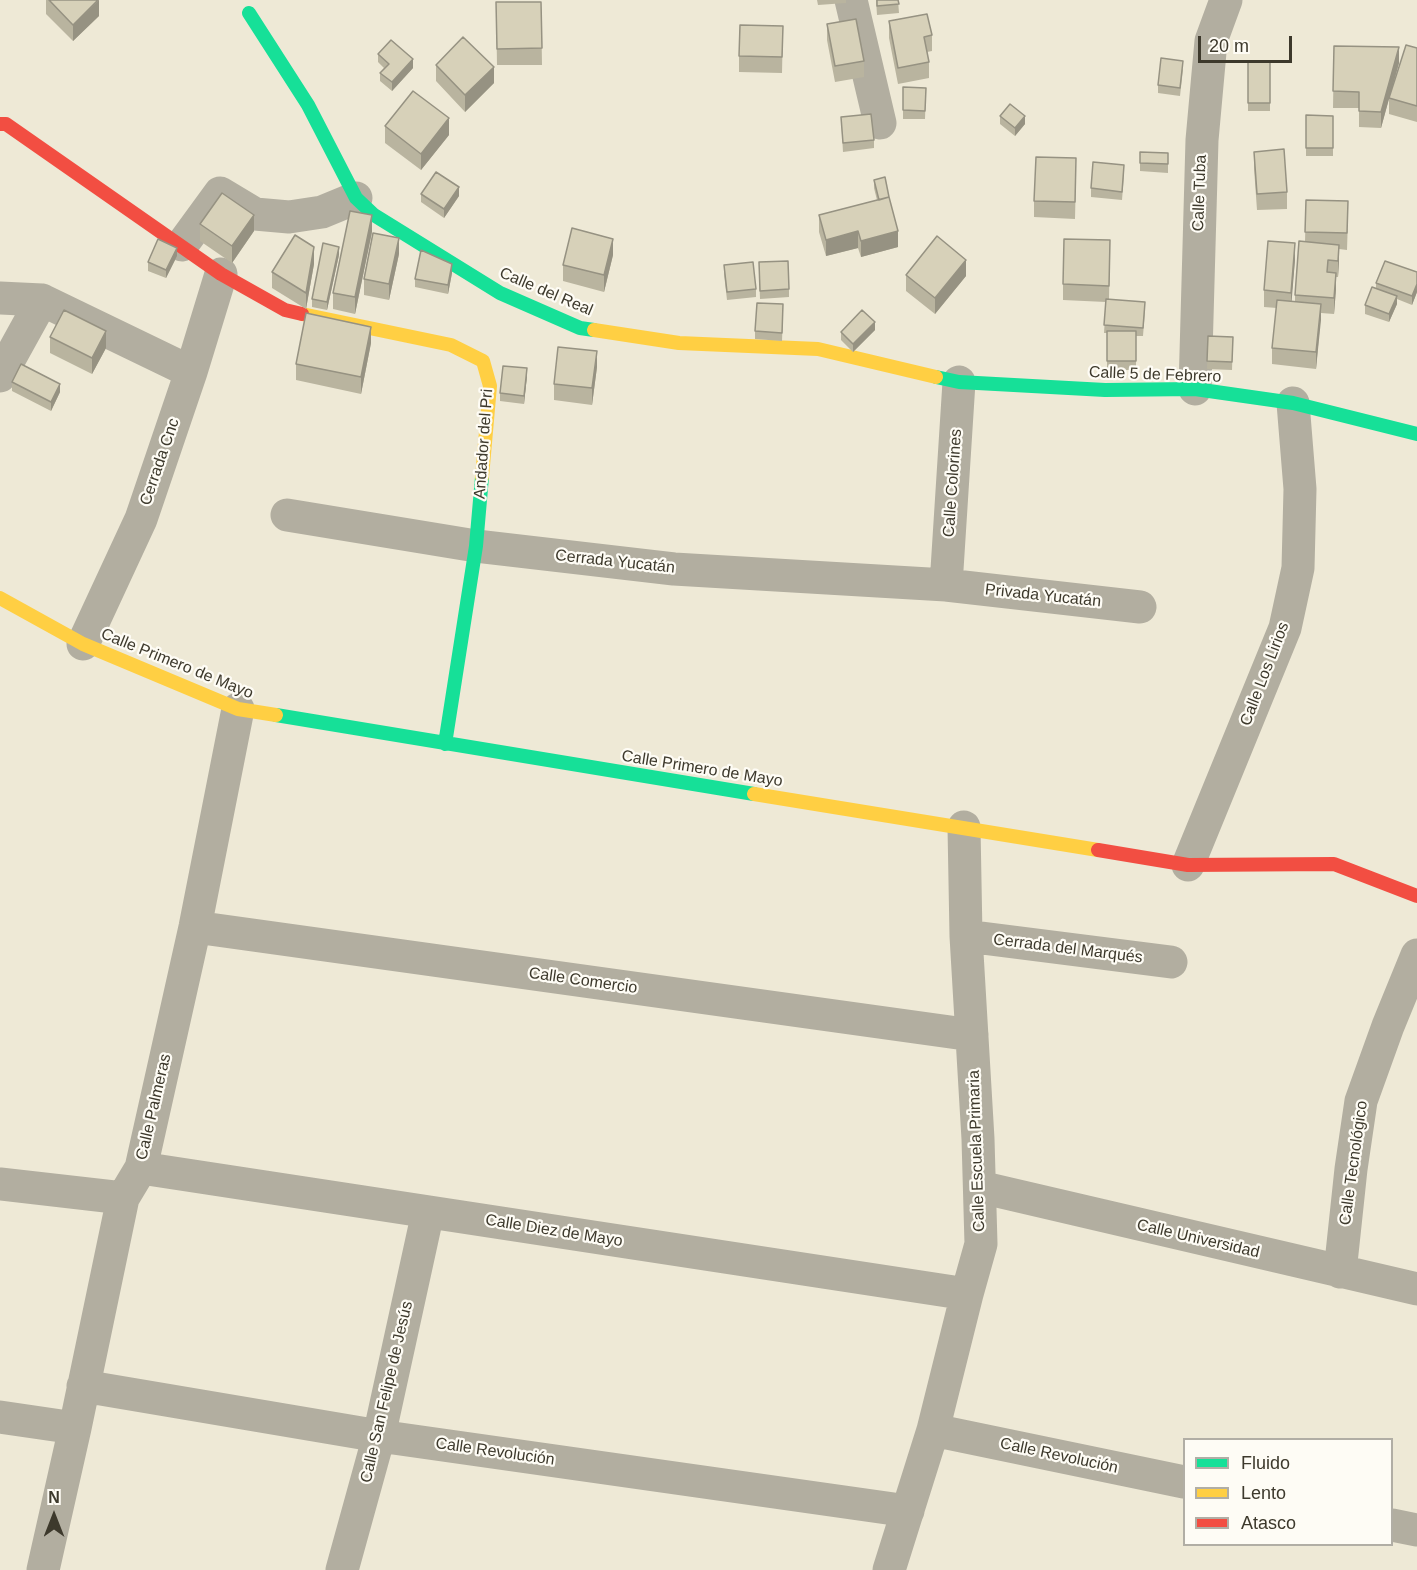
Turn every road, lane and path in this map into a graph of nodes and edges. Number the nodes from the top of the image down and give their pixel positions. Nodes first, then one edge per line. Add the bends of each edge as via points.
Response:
1 (851, 0) edge
2 (1226, 0) edge
3 (249, 13) dead end
4 (880, 123) dead end
5 (0, 124) edge
6 (356, 198) junction
7 (182, 245) junction
8 (221, 274) junction
9 (0, 298) edge
10 (42, 300) junction
11 (191, 372) junction
12 (0, 376) edge
13 (959, 382) junction
14 (1195, 389) junction
15 (1293, 403) junction
16 (1417, 434) edge
17 (287, 515) dead end
18 (476, 546) junction
19 (946, 585) junction
20 (0, 598) edge
21 (1140, 607) dead end
22 (83, 644) junction
23 (238, 709) junction
24 (445, 744) junction
25 (964, 827) junction
26 (1188, 865) junction
27 (1417, 896) edge
28 (195, 927) junction
29 (966, 936) junction
30 (1417, 955) edge
31 (1171, 962) dead end
32 (972, 1035) junction
33 (141, 1168) junction
34 (0, 1184) edge
35 (980, 1187) junction
36 (123, 1198) junction
37 (428, 1212) junction
38 (1340, 1272) junction
39 (1417, 1289) edge
40 (966, 1294) junction
41 (83, 1386) junction
42 (0, 1417) edge
43 (75, 1428) junction
44 (933, 1430) junction
45 (379, 1436) junction
46 (1183, 1482) edge
47 (908, 1511) junction
48 (1393, 1524) edge
49 (1417, 1530) edge
50 (43, 1570) edge
51 (342, 1570) edge
52 (889, 1570) edge

1 - 4 street
2 - 14 street, Calle Tuba via 1211,41 1202,140
3 - 6 street, Calle del Real via 308,105
5 - 7 street, Andador del Pri via 6,124
6 - 7 street via 322,212 289,217 255,214 220,193
6 - 13 street, Calle del Real via 374,215 500,293 580,328 679,343 818,349
7 - 8 street, Andador del Pri
8 - 11 street, Cerrada Cnc
8 - 18 street, Andador del Pri via 285,310 451,345 483,361 490,386
9 - 10 street
10 - 11 street
10 - 12 street
11 - 22 street, Cerrada Cnc via 141,519
13 - 14 street, Calle 5 de Febrero via 1105,390
13 - 19 street, Calle Colorines
14 - 15 street, Calle 5 de Febrero
15 - 16 street, Calle 5 de Febrero
15 - 26 street, Calle Los Lirios via 1300,489 1298,568 1285,628
17 - 18 street, Cerrada Yucatán
18 - 19 street, Cerrada Yucatán via 674,569
18 - 24 street, Andador del Pri
19 - 21 street, Privada Yucatán
20 - 22 street, Calle Primero de Mayo
22 - 23 street, Calle Primero de Mayo
23 - 24 street, Calle Primero de Mayo
23 - 28 street, Calle Palmeras
24 - 25 street, Calle Primero de Mayo
25 - 26 street, Calle Primero de Mayo
25 - 29 street, Calle Escuela Primaria
26 - 27 street, Calle Primero de Mayo via 1335,864
28 - 32 street, Calle Comercio
28 - 33 street, Calle Palmeras
29 - 31 street, Cerrada del Marqués
29 - 32 street, Calle Escuela Primaria
30 - 38 street, Calle Tecnológico via 1361,1101
32 - 35 street, Calle Escuela Primaria
33 - 36 street, Calle Palmeras
33 - 37 street, Calle Diez de Mayo
34 - 36 street
35 - 38 street, Calle Universidad
35 - 40 street, Calle Escuela Primaria via 981,1244
36 - 41 street, Calle Palmeras
37 - 40 street, Calle Diez de Mayo
37 - 45 street, Calle San Felipe de Jesús
38 - 39 street, Calle Universidad
40 - 44 street, Calle Escuela Primaria
41 - 43 street, Calle Palmeras
41 - 45 street, Calle Revolución
42 - 43 street
43 - 50 street, Calle Palmeras
44 - 46 street, Calle Revolución
44 - 47 street, Calle Escuela Primaria
45 - 47 street, Calle Revolución
45 - 51 street, Calle San Felipe de Jesús
47 - 52 street, Calle Escuela Primaria
48 - 49 street

